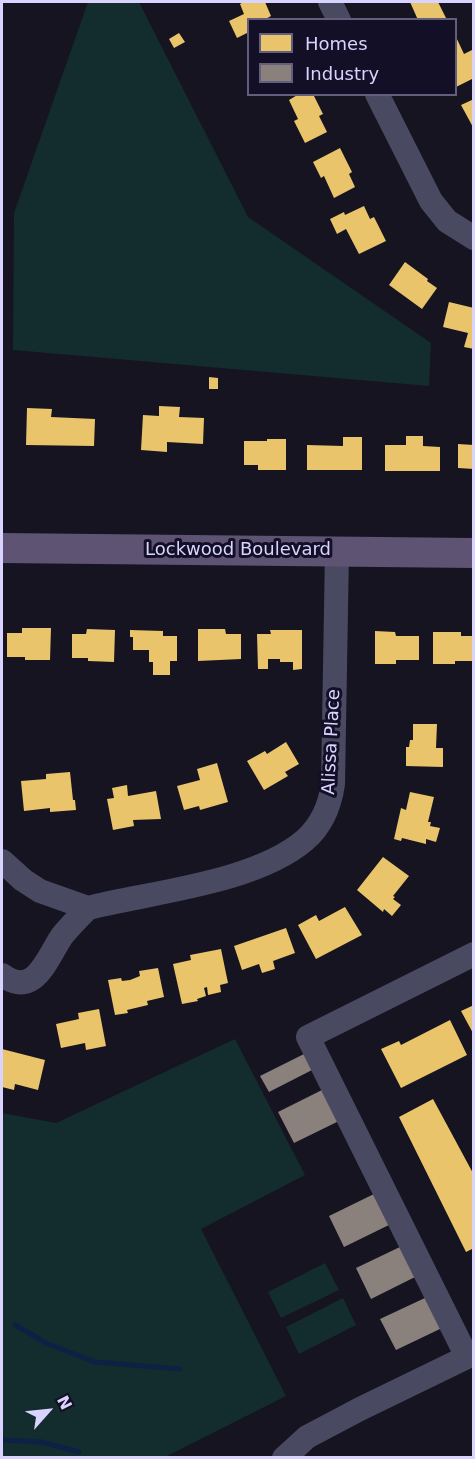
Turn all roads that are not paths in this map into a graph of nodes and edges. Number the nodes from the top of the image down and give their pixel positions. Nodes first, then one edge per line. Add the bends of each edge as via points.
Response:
1 (330, 2) edge
2 (338, 18) edge
3 (378, 96) edge
4 (474, 238) edge
5 (2, 548) edge
6 (337, 551) junction
7 (474, 553) edge
8 (2, 861) edge
9 (88, 908) junction
10 (474, 954) edge
11 (2, 975) edge
12 (470, 1356) edge
13 (284, 1458) edge

1 - 2 street
3 - 4 street via 431,201 447,221
5 - 6 main road, Lockwood Boulevard
6 - 7 main road, Lockwood Boulevard
6 - 9 street, Alissa Place via 333,784 318,825 288,852 241,872
8 - 9 street, Alissa Place via 40,891
9 - 11 street via 34,978 14,982
10 - 12 street via 308,1037
12 - 13 street via 307,1437

